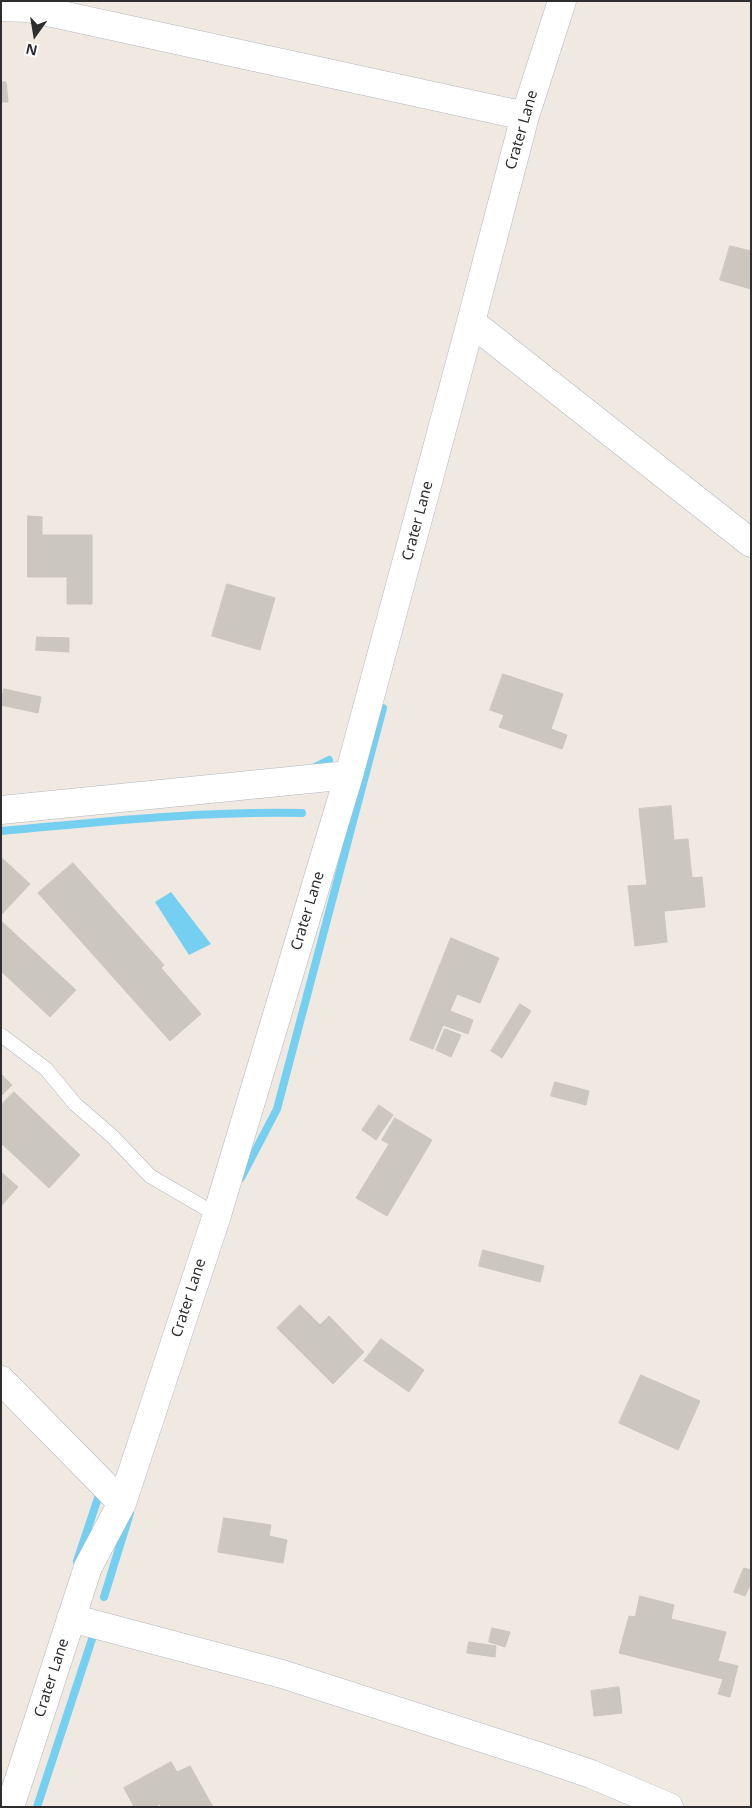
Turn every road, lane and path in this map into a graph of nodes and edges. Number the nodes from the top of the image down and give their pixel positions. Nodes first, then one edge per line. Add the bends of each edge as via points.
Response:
1 (562, 1) edge
2 (1, 7) edge
3 (525, 116) junction
4 (471, 322) junction
5 (751, 543) edge
6 (350, 775) junction
7 (1, 810) edge
8 (1, 1034) edge
9 (217, 1215) junction
10 (1, 1380) edge
11 (122, 1503) junction
12 (71, 1618) junction
13 (10, 1807) edge
14 (669, 1807) edge

1 - 3 street, Crater Lane
2 - 3 street via 57,14
3 - 4 street, Crater Lane
4 - 5 street
4 - 6 street, Crater Lane
6 - 7 street
6 - 9 street, Crater Lane
8 - 9 lane via 46,1070 75,1104 112,1136 150,1176
9 - 11 street, Crater Lane
10 - 11 street
11 - 12 street, Crater Lane via 88,1566
12 - 13 street, Crater Lane
12 - 14 street via 292,1676 591,1774

